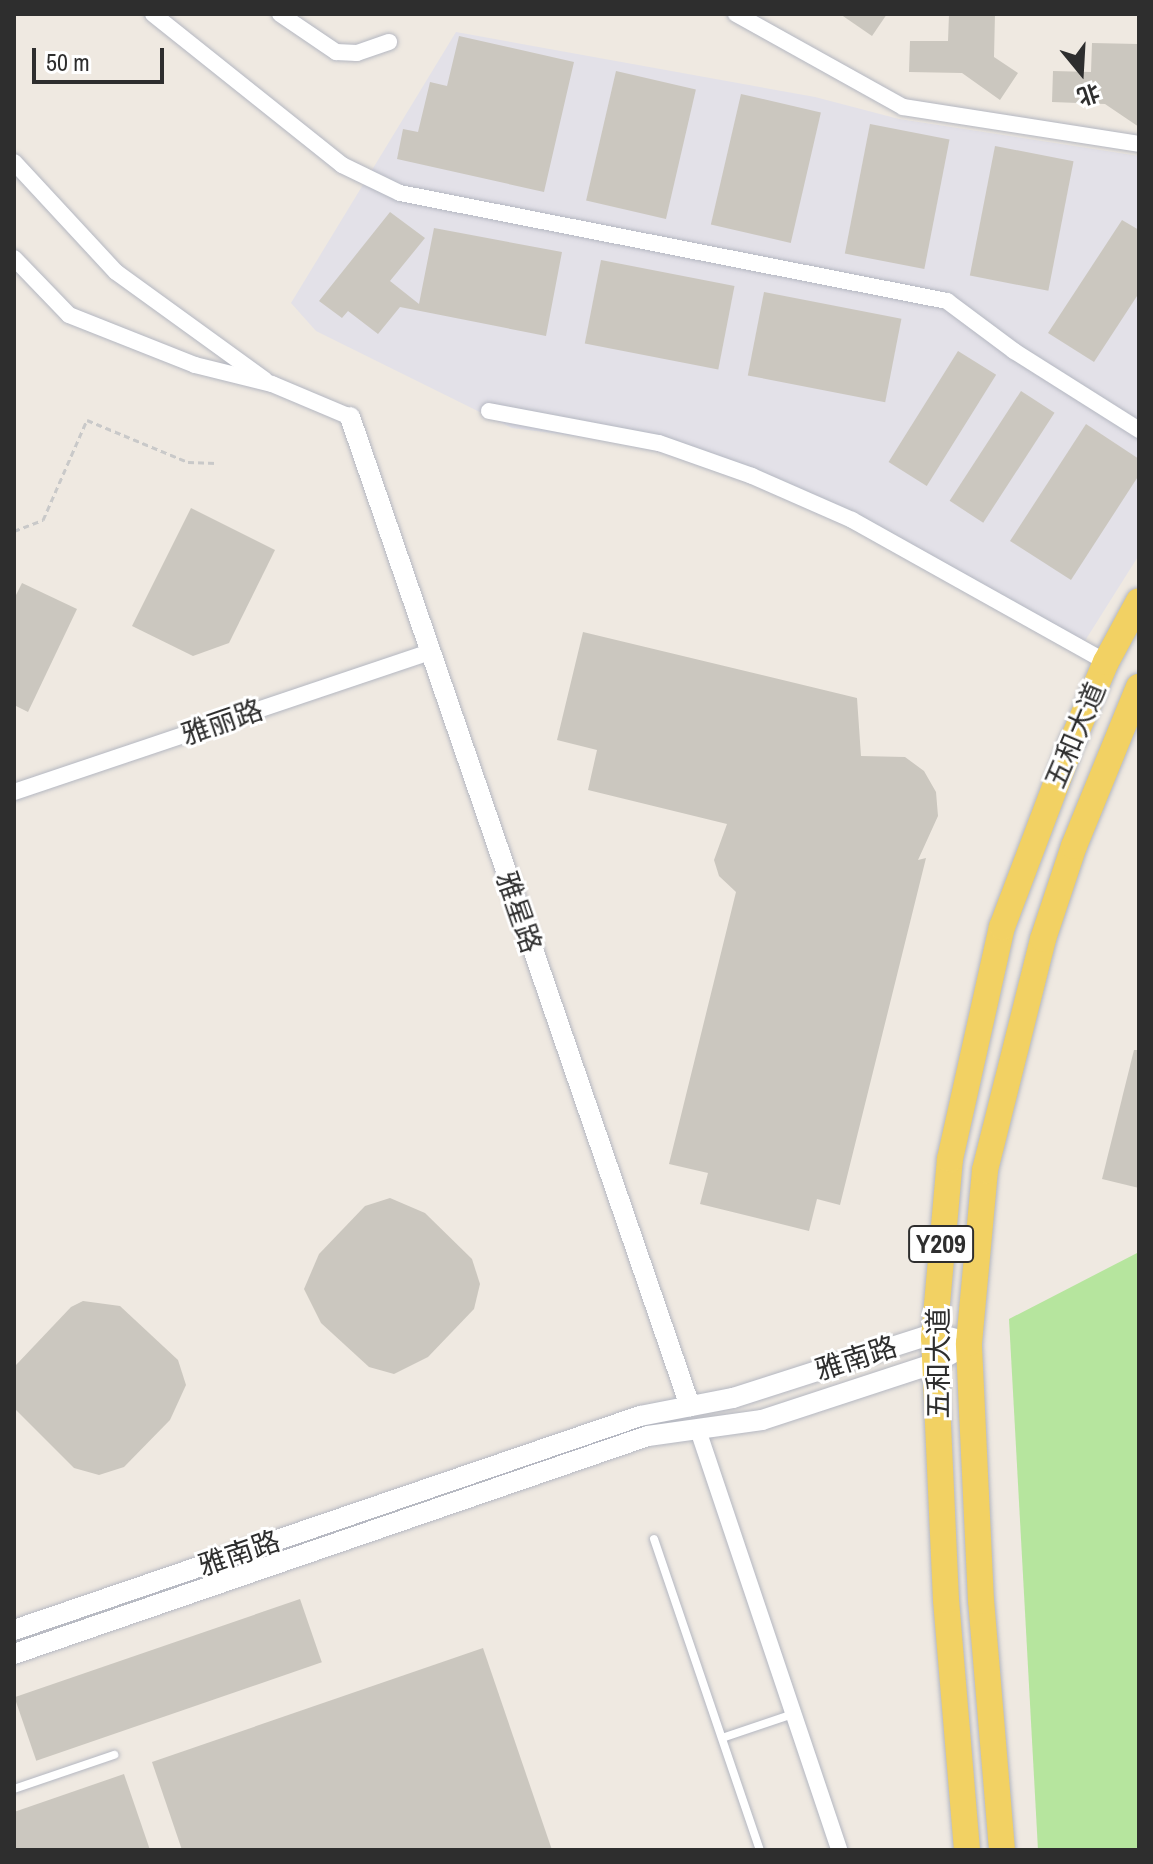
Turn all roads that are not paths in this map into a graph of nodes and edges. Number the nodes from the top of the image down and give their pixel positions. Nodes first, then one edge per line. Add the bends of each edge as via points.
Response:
1 (153, 14) edge
2 (280, 14) edge
3 (736, 14) edge
4 (389, 42) dead end
5 (1139, 144) edge
6 (14, 162) edge
7 (14, 258) edge
8 (272, 384) junction
9 (489, 411) dead end
10 (350, 417) joint
11 (1139, 430) edge
12 (1139, 601) edge
13 (430, 652) junction
14 (1106, 662) junction
15 (1139, 687) edge
16 (14, 792) edge
17 (935, 1333) junction
18 (969, 1343) junction
19 (935, 1363) junction
20 (690, 1406) junction
21 (698, 1430) junction
22 (654, 1539) dead end
23 (14, 1630) edge
24 (14, 1654) edge
25 (793, 1714) junction
26 (722, 1738) junction
27 (114, 1755) dead end
28 (14, 1789) edge
29 (760, 1850) edge
30 (839, 1850) edge
31 (967, 1850) edge
32 (1002, 1850) edge

1 - 11 street via 342,165 400,193 947,301 1014,351
2 - 4 street via 336,52 357,53
3 - 5 street via 903,107
6 - 8 street via 116,272
7 - 8 street via 69,315 195,365
8 - 10 street
9 - 14 street via 659,443 752,476 852,520
10 - 13 street, 雅星路
12 - 14 main road, Y209
13 - 16 street, 雅丽路
13 - 20 street, 雅星路
14 - 17 main road, 五和大道 / Y209 via 1002,927 950,1159
15 - 18 main road, 五和大道 / Y209 via 1074,846 1013,1053 985,1170
17 - 18 street, 雅南路
17 - 19 main road, 五和大道 / Y209
17 - 20 street, 雅南路 via 733,1398
18 - 19 street, 雅南路
18 - 32 main road, 五和大道 / Y209 via 981,1601
19 - 21 street, 雅南路 via 738,1427
19 - 31 main road, 五和大道 / Y209 via 946,1600
20 - 23 street, 雅南路 via 640,1416
21 - 24 street, 雅南路 via 648,1436
21 - 25 street
22 - 26 lane
25 - 26 lane
25 - 30 street
26 - 29 lane
27 - 28 lane

